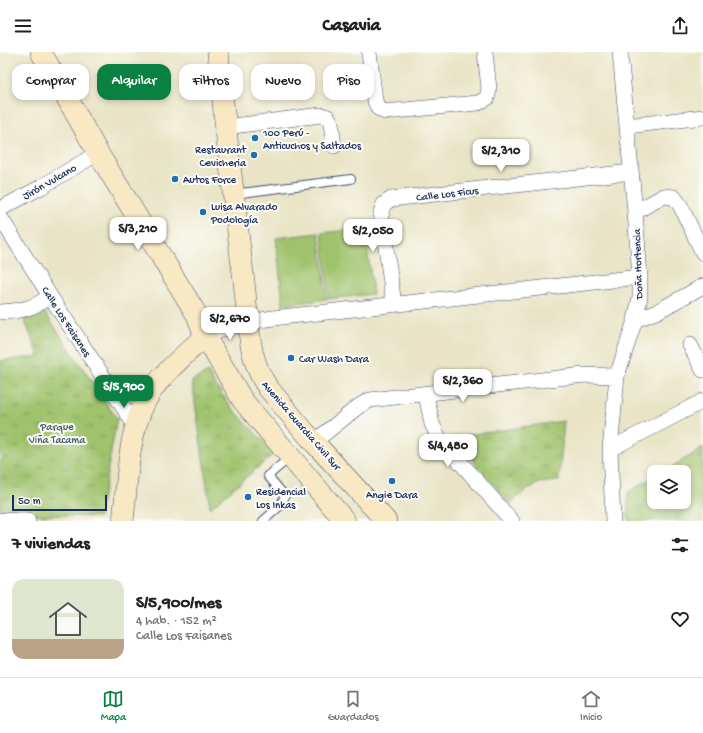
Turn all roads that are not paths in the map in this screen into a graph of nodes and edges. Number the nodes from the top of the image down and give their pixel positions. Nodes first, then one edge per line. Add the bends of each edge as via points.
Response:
1 (41, 52) edge
2 (218, 52) edge
3 (369, 52) edge
4 (485, 52) edge
5 (620, 52) edge
6 (703, 117) edge
7 (627, 126) junction
8 (225, 127) junction
9 (334, 146) dead end
10 (98, 153) junction
11 (631, 172) junction
12 (351, 179) dead end
13 (233, 194) junction
14 (0, 209) edge
15 (635, 212) junction
16 (0, 217) edge
17 (703, 253) edge
18 (640, 277) junction
19 (703, 286) edge
20 (50, 296) junction
21 (394, 304) junction
22 (0, 312) edge
23 (635, 320) junction
24 (248, 323) junction
25 (205, 336) junction
26 (690, 345) dead end
27 (703, 370) edge
28 (617, 376) junction
29 (426, 394) junction
30 (703, 401) edge
31 (136, 425) junction
32 (314, 442) junction
33 (610, 449) junction
34 (290, 457) junction
35 (0, 520) edge
36 (28, 521) edge
37 (123, 521) edge
38 (263, 521) edge
39 (345, 521) edge
40 (386, 521) edge
41 (512, 521) edge
42 (614, 521) edge

1 - 10 main road
2 - 8 main road, Avenida Guardia Civil Sur
3 - 4 street via 375,101 378,108 385,112 478,103 487,98
5 - 7 street, Doña Hortencia
6 - 7 street
7 - 11 street, Doña Hortencia
8 - 9 street via 321,115 328,117 331,123
8 - 13 main road, Avenida Guardia Civil Sur
10 - 14 street, Jirón Vulcano
10 - 25 main road via 197,315
11 - 15 street, Doña Hortencia
11 - 21 street, Calle Los Ficus via 391,199 384,204 381,212
12 - 13 lane
13 - 24 main road, Avenida Guardia Civil Sur
15 - 17 street via 664,196 674,197
15 - 18 street, Doña Hortencia
16 - 20 street, Calle Los Faisanes
18 - 21 street
18 - 23 street, Doña Hortencia via 640,297
19 - 23 street via 658,311
20 - 22 street via 33,308
20 - 31 street, Calle Los Faisanes
21 - 24 street
23 - 28 street, Doña Hortencia
24 - 25 street via 233,325
24 - 32 main road, Avenida Guardia Civil Sur via 253,356 261,378
25 - 31 main road via 152,390
25 - 34 main road via 243,401
26 - 27 street
28 - 29 street via 584,376
28 - 33 street, Doña Hortencia
29 - 32 street via 370,400
29 - 41 street via 432,424 440,438
30 - 33 street
31 - 37 main road via 130,454
32 - 40 main road, Avenida Guardia Civil Sur
33 - 42 street, Doña Hortencia
34 - 38 lane via 268,476 285,496 280,506
34 - 39 main road
35 - 36 street

